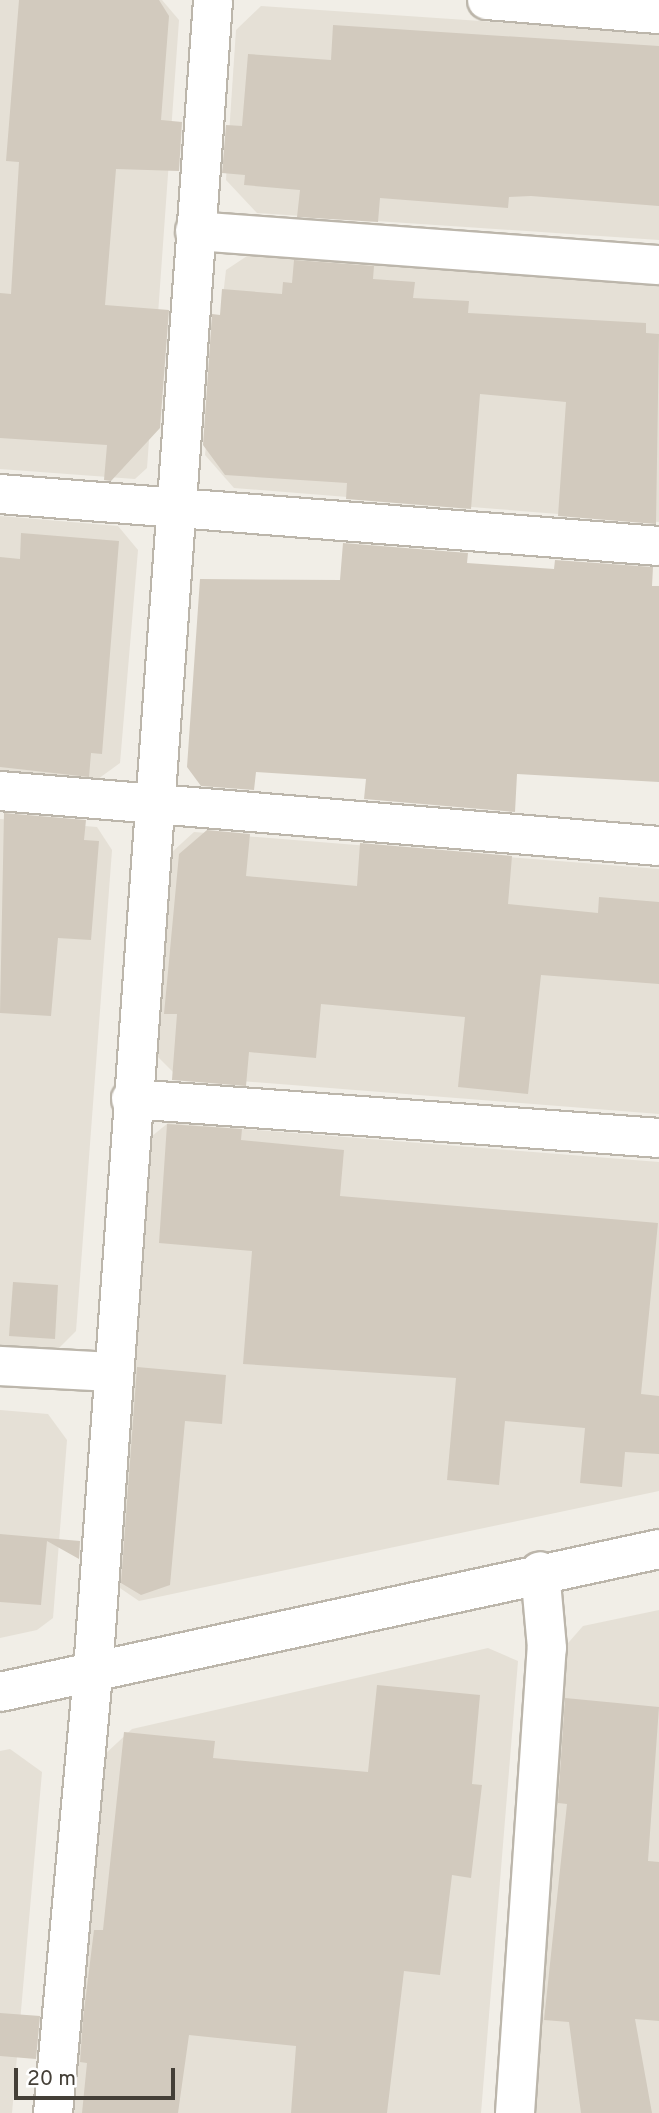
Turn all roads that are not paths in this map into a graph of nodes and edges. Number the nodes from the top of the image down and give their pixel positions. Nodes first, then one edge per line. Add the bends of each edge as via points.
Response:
1 (212, 0) edge
2 (487, 0) edge
3 (659, 14) edge
4 (195, 232) junction
5 (659, 265) edge
6 (0, 494) edge
7 (175, 509) junction
8 (659, 546) edge
9 (0, 791) edge
10 (153, 802) junction
11 (659, 846) edge
12 (131, 1099) junction
13 (659, 1138) edge
14 (0, 1366) edge
15 (112, 1372) junction
16 (659, 1549) edge
17 (540, 1570) junction
18 (93, 1671) junction
19 (0, 1692) edge
20 (53, 2113) edge
21 (515, 2113) edge

1 - 4 street
2 - 3 street
4 - 5 street
4 - 7 street
6 - 7 street
7 - 8 street
7 - 10 street
9 - 10 street
10 - 11 street
10 - 12 street
12 - 13 street
12 - 15 street
14 - 15 street
15 - 18 street
16 - 17 street
17 - 18 street
17 - 21 street via 547,1648
18 - 19 street
18 - 20 street

